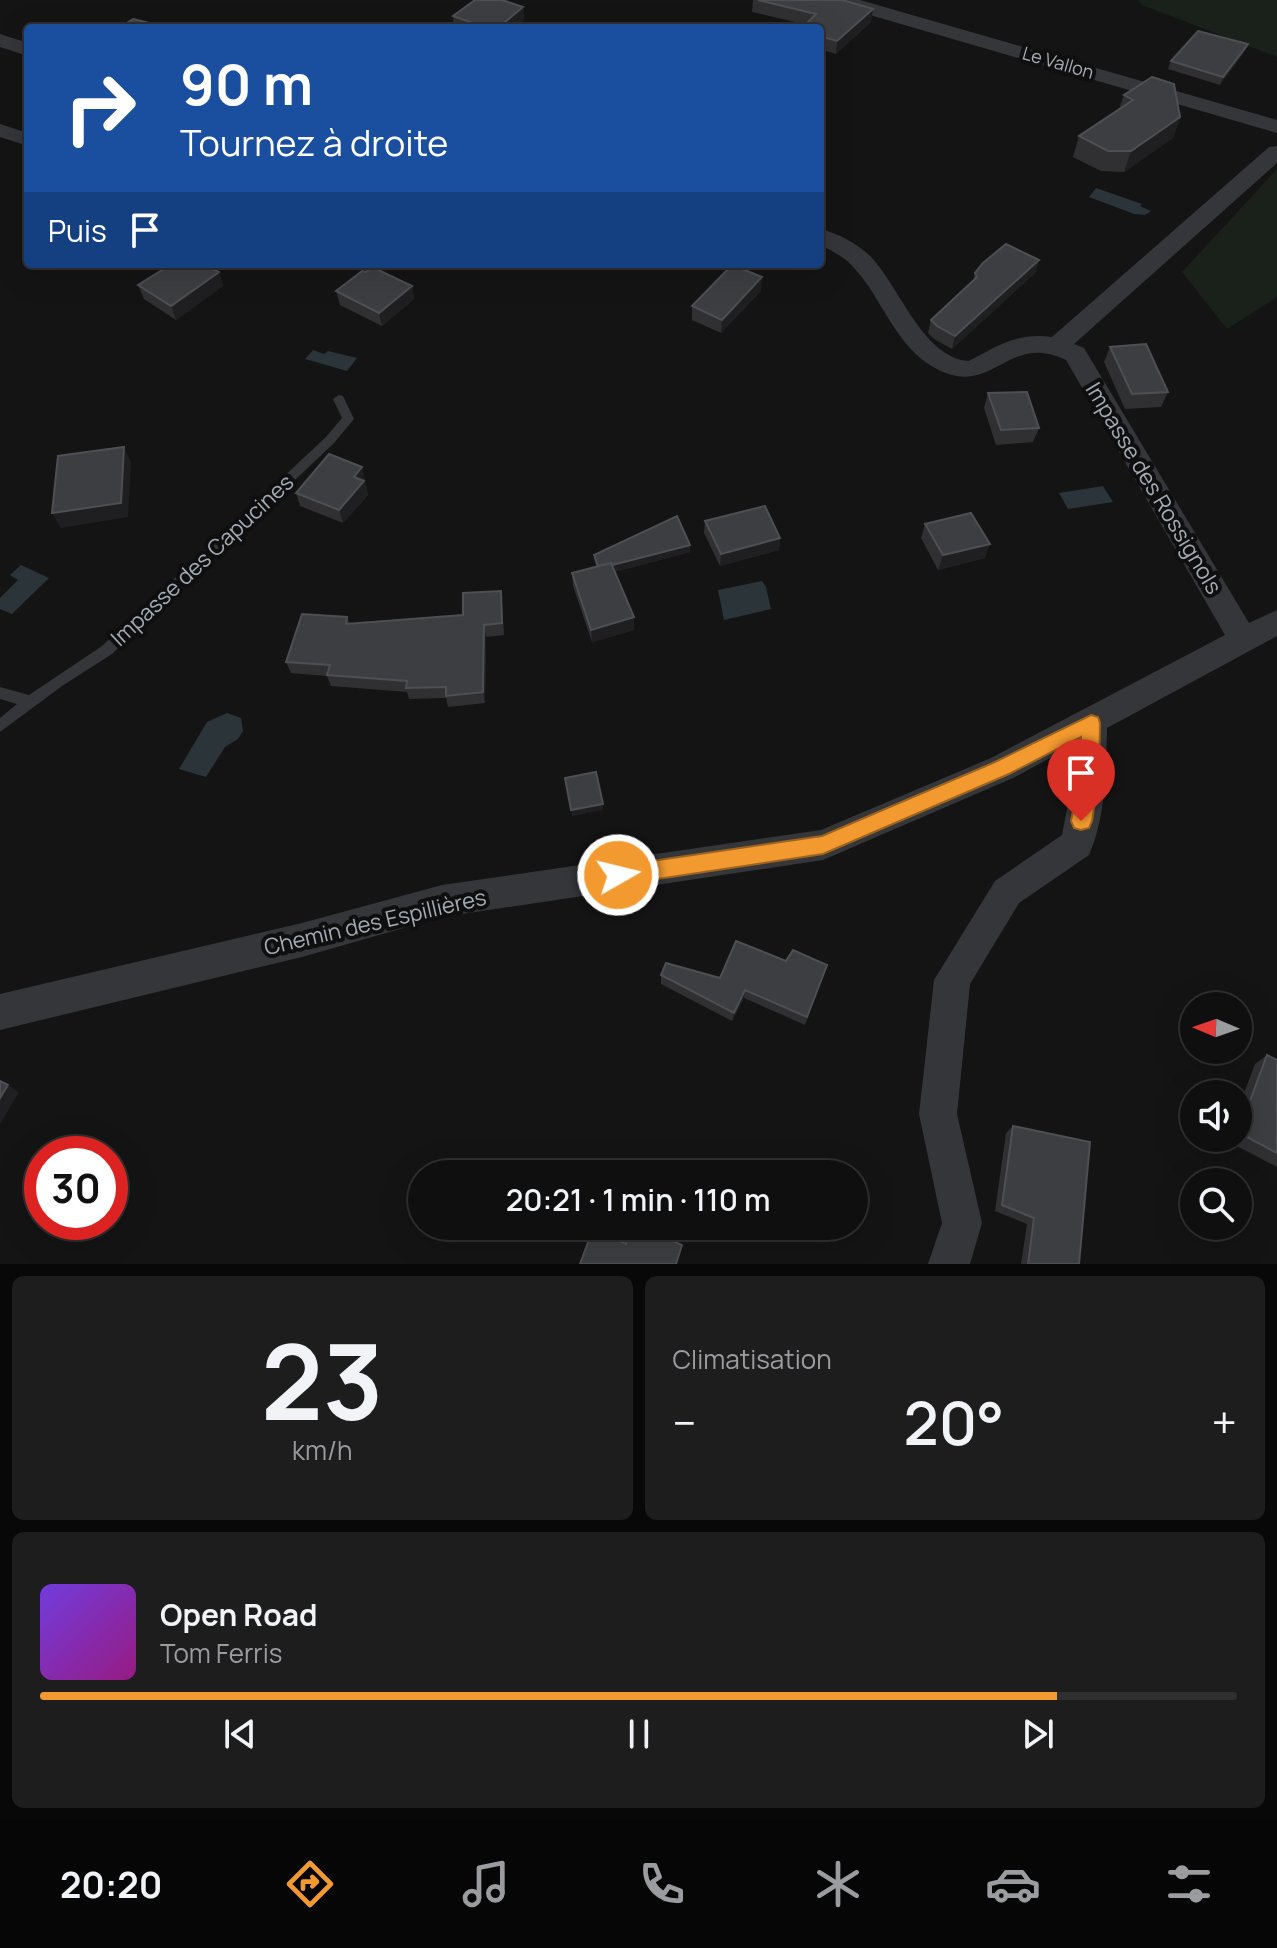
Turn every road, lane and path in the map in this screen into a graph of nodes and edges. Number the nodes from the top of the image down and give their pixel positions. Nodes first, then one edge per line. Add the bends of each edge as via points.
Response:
1 (839, 0) edge
2 (0, 40) edge
3 (24, 49) edge
4 (1277, 127) edge
5 (0, 130) edge
6 (24, 139) edge
7 (1277, 152) edge
8 (824, 238) edge
9 (1059, 345) junction
10 (339, 399) dead end
11 (1277, 622) edge
12 (1242, 638) junction
13 (0, 693) edge
14 (30, 702) junction
15 (1091, 723) junction
16 (0, 726) edge
17 (0, 1012) edge
18 (949, 1264) edge

1 - 4 street, Le Vallon
2 - 3 street
5 - 6 street
7 - 9 street
8 - 9 street via 865,265 921,345 962,370 979,368 1007,349
9 - 12 street, Impasse des Rossignols via 1075,354
10 - 14 lane, Impasse des Capucines via 348,419 330,440 107,650
11 - 12 street, Chemin des Espillières
12 - 15 street, Chemin des Espillières
13 - 14 lane
14 - 16 lane, Impasse des Capucines
15 - 17 street, Chemin des Espillières via 1002,768 823,845 442,901
15 - 18 street via 1089,777 1077,844 1007,892 952,980 938,1114 962,1223

